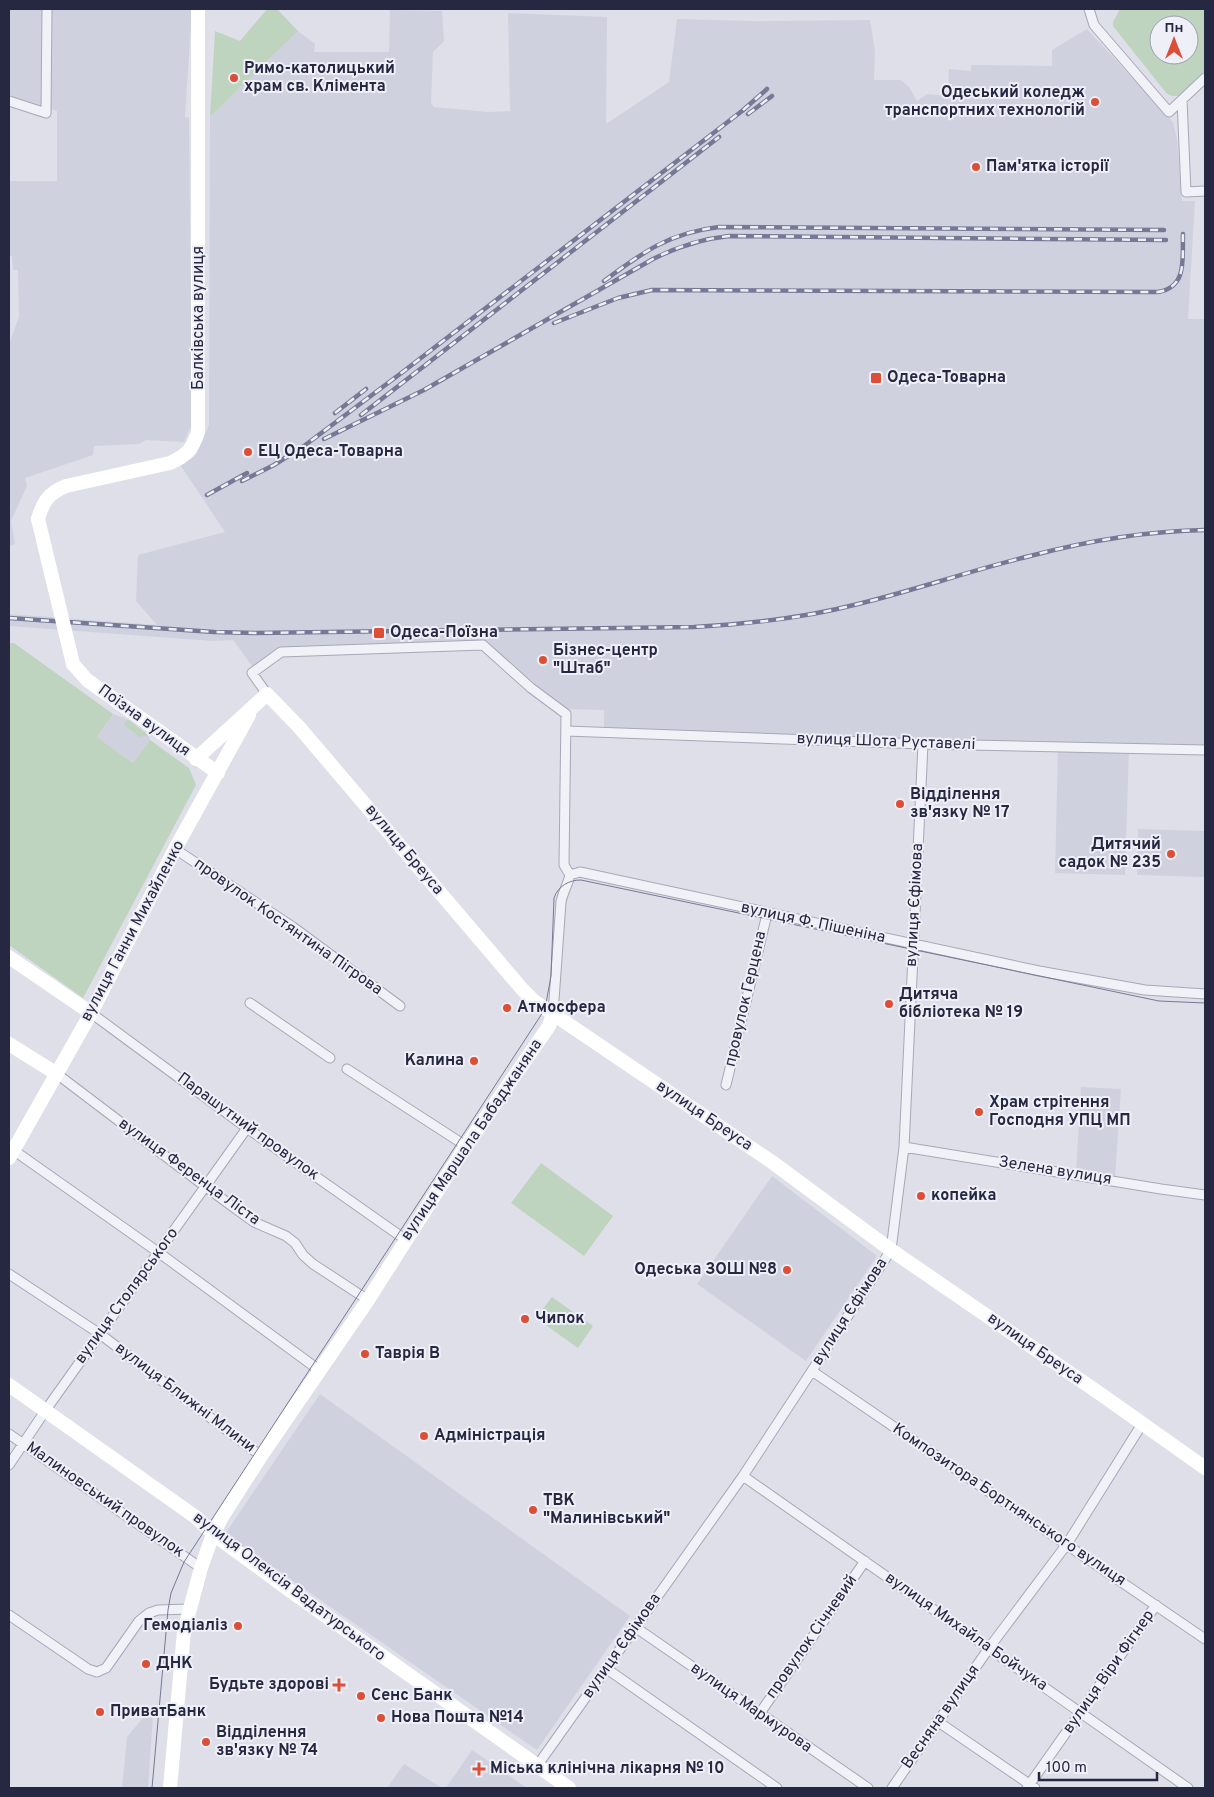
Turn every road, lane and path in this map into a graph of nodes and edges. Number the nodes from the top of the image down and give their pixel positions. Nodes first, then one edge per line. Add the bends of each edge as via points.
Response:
1 (47, 9) edge
2 (198, 9) edge
3 (1089, 9) edge
4 (1205, 78) edge
5 (9, 100) edge
6 (1182, 100) junction
7 (1205, 191) edge
8 (74, 664) joint
9 (266, 694) junction
10 (256, 704) junction
11 (566, 731) junction
12 (923, 744) junction
13 (1205, 750) edge
14 (196, 759) junction
15 (218, 773) junction
16 (175, 849) junction
17 (570, 875) junction
18 (767, 914) junction
19 (913, 945) junction
20 (9, 957) edge
21 (1205, 994) edge
22 (250, 1003) dead end
23 (400, 1006) dead end
24 (91, 1013) junction
25 (553, 1014) junction
26 (9, 1044) edge
27 (330, 1058) dead end
28 (347, 1069) dead end
29 (57, 1074) junction
30 (726, 1085) dead end
31 (248, 1128) junction
32 (466, 1146) junction
33 (904, 1146) junction
34 (10, 1152) edge
35 (206, 1187) junction
36 (1205, 1194) edge
37 (406, 1240) junction
38 (891, 1250) junction
39 (158, 1252) junction
40 (9, 1274) edge
41 (368, 1300) junction
42 (100, 1334) junction
43 (319, 1370) junction
44 (812, 1371) junction
45 (9, 1385) edge
46 (45, 1411) junction
47 (1142, 1424) junction
48 (9, 1434) edge
49 (23, 1444) junction
50 (261, 1456) junction
51 (9, 1465) edge
52 (1205, 1468) edge
53 (743, 1476) junction
54 (213, 1534) junction
55 (1067, 1544) junction
56 (865, 1561) junction
57 (201, 1568) junction
58 (1156, 1605) junction
59 (189, 1609) junction
60 (9, 1615) edge
61 (635, 1627) junction
62 (1205, 1639) edge
63 (989, 1648) junction
64 (607, 1669) junction
65 (1081, 1713) junction
66 (760, 1714) junction
67 (937, 1721) junction
68 (537, 1766) junction
69 (1031, 1787) edge
70 (170, 1788) edge
71 (569, 1788) edge
72 (777, 1788) edge
73 (868, 1788) edge
74 (892, 1788) edge
75 (1188, 1788) edge

1 - 5 street via 46,113
2 - 8 street, Балківська вулиця, bridge via 198,432 193,446 170,463 66,486 54,491 42,507 38,519
3 - 6 street via 1094,24 1169,112
4 - 6 street
6 - 7 street via 1186,192
8 - 14 street, Поїзна вулиця via 87,680
9 - 10 street, вулиця Ганни Михайленко
9 - 11 street via 252,673 280,652 484,645 531,688 566,714
9 - 25 street, вулиця Бреуса via 299,727 522,990
10 - 14 street, вулиця Ганни Михайленко
10 - 15 street, вулиця Ганни Михайленко
11 - 12 street, вулиця Шота Руставелі
11 - 17 street via 564,865
12 - 13 street, вулиця Шота Руставелі
12 - 19 street, вулиця Єфімова
14 - 15 street, Поїзна вулиця
15 - 16 street, вулиця Ганни Михайленко
16 - 23 street, провулок Костянтина Пігрова via 293,927
16 - 24 street, вулиця Ганни Михайленко
17 - 18 street, вулиця Ф. Пішеніна via 580,872
17 - 25 street, вулиця Маршала Бабаджаняна via 563,892
18 - 19 street, вулиця Ф. Пішеніна
18 - 30 street, провулок Герцена
19 - 21 street, вулиця Ф. Пішеніна via 1145,990
19 - 33 street, вулиця Єфімова
20 - 24 street
22 - 27 street
24 - 29 street, вулиця Ганни Михайленко
24 - 31 street, Парашутний провулок
25 - 32 street, вулиця Маршала Бабаджаняна via 549,1026
25 - 38 street, вулиця Бреуса via 772,1162
26 - 29 street, вулиця Ференца Ліста
28 - 32 street
29 - 34 street, вулиця Ганни Михайленко
29 - 35 street, вулиця Ференца Ліста
31 - 35 street, вулиця Столярського
31 - 37 street, Парашутний провулок
32 - 37 street, вулиця Маршала Бабаджаняна
33 - 36 street, Зелена вулиця
33 - 38 street, вулиця Єфімова
34 - 39 street
35 - 39 street, вулиця Столярського
35 - 41 street, вулиця Ференца Ліста via 254,1222 286,1236 313,1264
37 - 41 street, вулиця Маршала Бабаджаняна
38 - 44 street, вулиця Єфімова
38 - 47 street, вулиця Бреуса
39 - 42 street, вулиця Столярського
39 - 43 street
40 - 42 street, вулиця Ближні Млини
41 - 43 street, вулиця Маршала Бабаджаняна
42 - 46 street, вулиця Столярського
42 - 50 street, вулиця Ближні Млини
43 - 50 street, вулиця Маршала Бабаджаняна
44 - 53 street, вулиця Єфімова
44 - 55 street, Композитора Бортнянського вулиця
45 - 46 street, вулиця Олексія Вадатурського
46 - 49 street, вулиця Столярського
46 - 54 street, вулиця Олексія Вадатурського via 197,1518
47 - 52 street, вулиця Бреуса
47 - 55 street, Весняна вулиця
48 - 49 street, Малиновський провулок
49 - 51 street, вулиця Столярського
49 - 57 street, Малиновський провулок
50 - 54 street, вулиця Маршала Бабаджаняна
53 - 56 street, вулиця Михайла Бойчука
53 - 61 street, вулиця Єфімова
54 - 57 street, вулиця Маршала Бабаджаняна
54 - 68 street, вулиця Олексія Вадатурського
55 - 58 street, Композитора Бортнянського вулиця
55 - 63 street, Весняна вулиця
56 - 63 street, вулиця Михайла Бойчука
56 - 66 street, провулок Січневий
57 - 59 street, вулиця Маршала Бабаджаняна
58 - 62 street, Композитора Бортнянського вулиця
58 - 65 street, вулиця Віри Фігнер
59 - 60 street via 148,1613 106,1668 97,1672
59 - 70 street, вулиця Маршала Бабаджаняна via 184,1631
61 - 64 street, вулиця Єфімова
61 - 66 street, вулиця Мармурова
63 - 65 street, вулиця Михайла Бойчука
63 - 67 street, Весняна вулиця
64 - 68 street, вулиця Єфімова
64 - 72 street
65 - 69 street, вулиця Віри Фігнер
65 - 75 street, вулиця Михайла Бойчука
66 - 73 street, вулиця Мармурова
67 - 69 street
67 - 74 street, Весняна вулиця
68 - 71 street, вулиця Олексія Вадатурського

